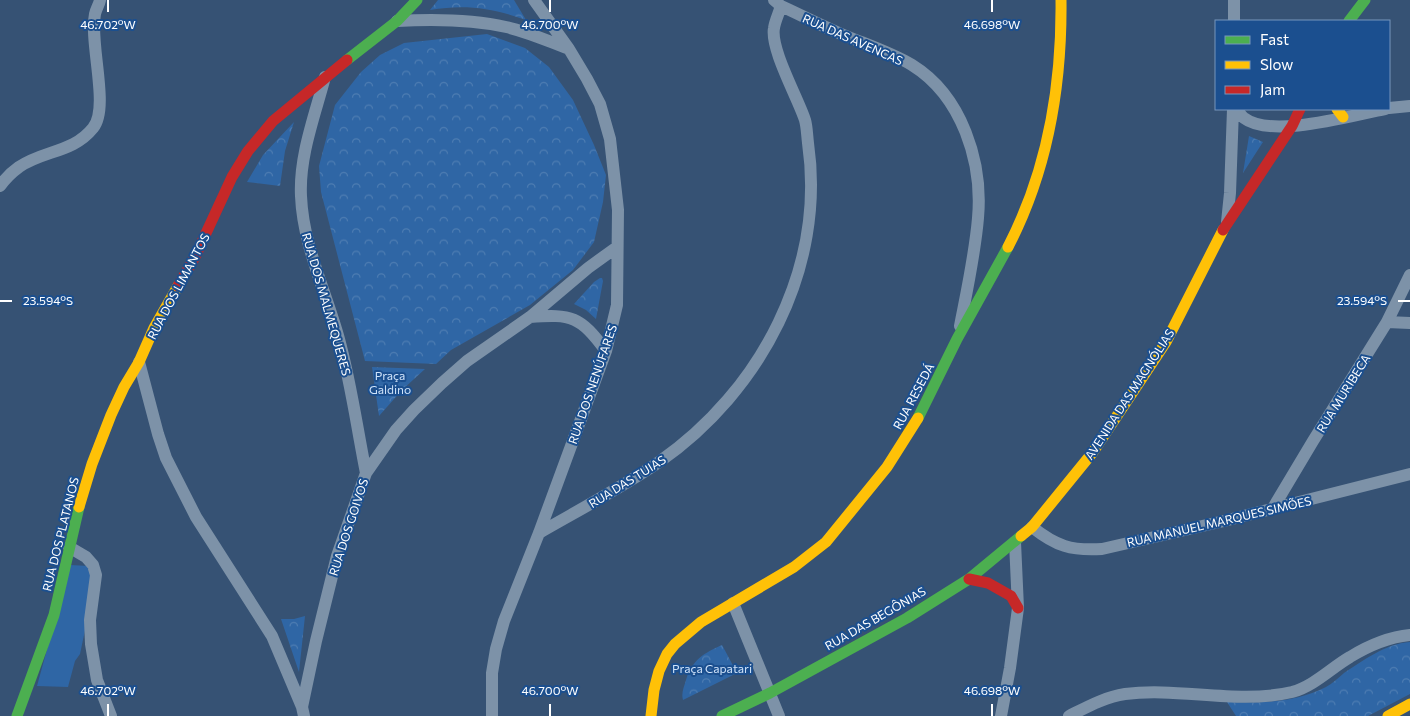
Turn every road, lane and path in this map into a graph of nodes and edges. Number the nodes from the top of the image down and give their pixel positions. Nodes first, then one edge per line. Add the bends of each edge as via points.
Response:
1 (100, 0) edge
2 (417, 0) edge
3 (534, 0) edge
4 (1061, 0) edge
5 (1234, 0) edge
6 (1365, 0) edge
7 (777, 3) edge
8 (1234, 20) edge
9 (1350, 20) edge
10 (397, 21) junction
11 (569, 49) junction
12 (325, 77) junction
13 (1410, 106) edge
14 (1390, 108) edge
15 (1235, 110) edge
16 (1236, 110) edge
17 (1300, 110) edge
18 (1368, 110) edge
19 (1340, 113) edge
20 (1292, 126) junction
21 (0, 186) edge
22 (1226, 224) junction
23 (618, 247) junction
24 (1410, 275) edge
25 (530, 317) junction
26 (1387, 322) junction
27 (1410, 323) edge
28 (958, 337) junction
29 (606, 351) junction
30 (139, 362) junction
31 (366, 473) junction
32 (1410, 474) edge
33 (1273, 508) junction
34 (1032, 527) junction
35 (539, 533) junction
36 (1016, 542) junction
37 (69, 547) junction
38 (970, 579) junction
39 (732, 603) junction
40 (1018, 608) junction
41 (1410, 634) edge
42 (770, 693) junction
43 (1410, 704) edge
44 (303, 712) edge
45 (17, 716) edge
46 (111, 716) edge
47 (492, 716) edge
48 (651, 716) edge
49 (722, 716) edge
50 (779, 716) edge
51 (1001, 716) edge
52 (1069, 716) edge
53 (1388, 716) edge

1 - 21 street via 93,34 100,98 95,126 82,140 20,166
2 - 10 main road, RUA DOS LIMANTOS
3 - 11 street, RUA DOS NENÚFARES
4 - 28 main road, RUA RESEDÁ via 1055,108 1041,170 1010,244
5 - 8 street
6 - 9 main road
7 - 28 street, RUA DAS AVENCAS via 913,66 940,88 960,118 972,155 978,216
7 - 35 street, RUA DAS TUIAS via 773,29 778,54 805,121 811,162 811,203 804,254 791,298 771,340 750,373 695,432 660,461
10 - 11 street via 473,21 507,27
10 - 12 main road, RUA DOS LIMANTOS
11 - 23 street, RUA DOS NENÚFARES via 600,104 610,139 617,191
12 - 30 main road, RUA DOS LIMANTOS via 272,121 248,151
12 - 31 street, RUA DOS MALMEQUERES via 302,170 303,219 349,380
13 - 14 street
15 - 22 street, AVENIDA DAS MAGNÓLIAS
16 - 20 street, AVENIDA DAS MAGNÓLIAS via 1253,123
17 - 20 main road, AVENIDA DAS MAGNÓLIAS
18 - 19 street
19 - 20 street
20 - 22 main road, AVENIDA DAS MAGNÓLIAS
22 - 34 main road, AVENIDA DAS MAGNÓLIAS via 1166,342 1093,452
23 - 25 street, RUA DOS GOIVOS
23 - 29 street, RUA DOS NENÚFARES via 617,305
24 - 26 street, RUA MURIBECA
25 - 29 street via 554,315 578,320
25 - 31 street, RUA DOS GOIVOS via 467,361 435,389 396,430
26 - 27 street
26 - 33 street, RUA MURIBECA
28 - 39 main road, RUA RESEDÁ via 904,441 868,493 826,542 802,561
29 - 35 street, RUA DOS NENÚFARES
30 - 37 main road, RUA DOS PLATANOS via 124,388 92,464
30 - 44 street via 166,458 196,517 272,636
31 - 44 street, RUA DOS GOIVOS via 337,556
32 - 33 street, RUA MANUEL MARQUES SIMÕES
33 - 34 street, RUA MANUEL MARQUES SIMÕES via 1102,549 1064,546 1049,541
34 - 36 main road, RUA DAS BEGÔNIAS
35 - 47 street, RUA DOS NENÚFARES via 496,649 492,673
36 - 38 main road, RUA DAS BEGÔNIAS
36 - 40 street
37 - 45 main road, RUA DOS PLATANOS via 54,614
37 - 46 street via 86,557 96,575 90,620 91,644 97,680
38 - 40 main road via 988,583 1011,596
38 - 42 main road, RUA DAS BEGÔNIAS via 907,618
39 - 42 street
39 - 48 main road, RUA RESEDÁ via 682,635 671,649 660,667
40 - 51 street
41 - 52 street via 1374,644 1293,692 1264,696 1158,691 1123,694 1096,702
42 - 49 main road, RUA DAS BEGÔNIAS
42 - 50 street
43 - 53 main road

